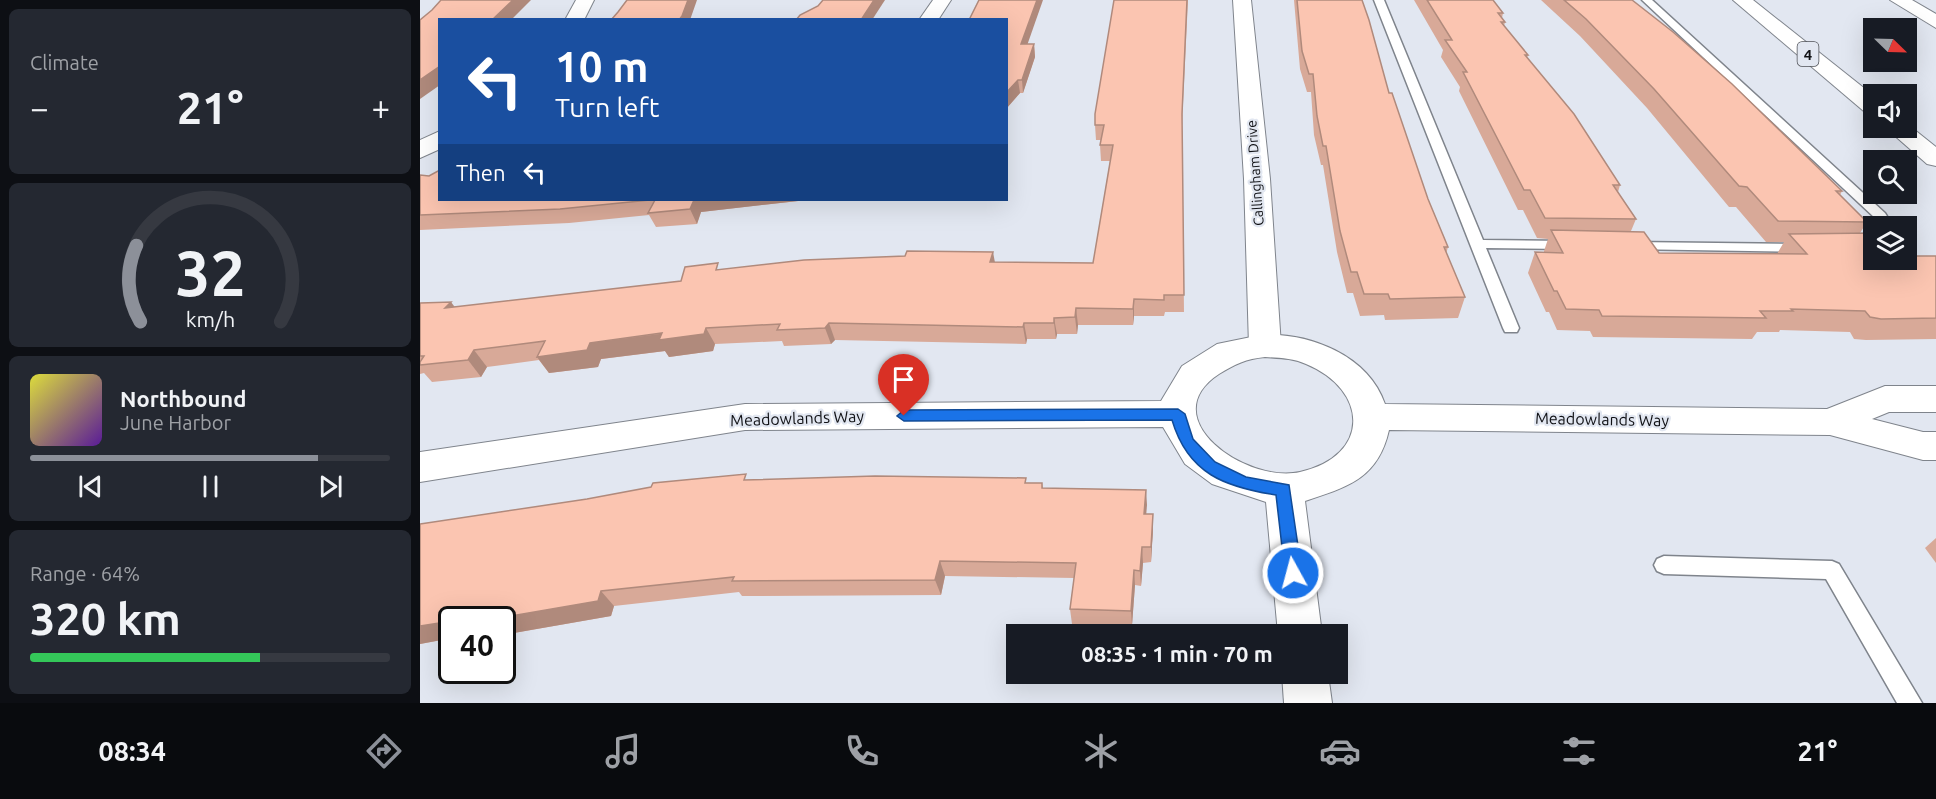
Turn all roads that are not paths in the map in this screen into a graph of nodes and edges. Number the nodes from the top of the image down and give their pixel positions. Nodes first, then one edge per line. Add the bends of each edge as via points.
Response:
1 (585, 0) edge
2 (942, 0) edge
3 (1242, 0) edge
4 (1379, 0) edge
5 (1647, 0) edge
6 (1742, 0) edge
7 (1899, 0) edge
8 (575, 18) edge
9 (929, 18) edge
10 (1936, 22) edge
11 (1863, 99) edge
12 (1910, 138) edge
13 (1936, 159) edge
14 (1880, 216) edge
15 (1478, 244) junction
16 (1578, 245) edge
17 (1614, 246) edge
18 (1816, 248) edge
19 (1511, 328) dead end
20 (1265, 346) junction
21 (1936, 399) edge
22 (1178, 414) junction
23 (1373, 417) junction
24 (1830, 422) junction
25 (1936, 446) edge
26 (420, 466) edge
27 (1284, 490) junction
28 (1664, 565) dead end
29 (1299, 624) edge
30 (1306, 684) edge
31 (1308, 703) edge
32 (1910, 703) edge

1 - 8 street
2 - 9 street
3 - 20 street, Callingham Drive via 1257,179
4 - 15 lane
5 - 14 lane
6 - 11 street, 4
7 - 10 street
12 - 13 street
15 - 16 lane
15 - 19 lane
17 - 18 lane
20 - 22 street via 1232,351 1203,365 1184,387
20 - 23 street via 1295,348 1348,373 1365,393
21 - 24 street, Meadowlands Way via 1885,399
22 - 26 street, Meadowlands Way via 745,417
22 - 27 street via 1186,442 1209,466 1243,483
23 - 24 street, Meadowlands Way
23 - 27 street via 1369,444 1352,467 1321,484
24 - 25 street, Meadowlands Way
27 - 29 street
28 - 32 lane via 1832,570
30 - 31 street

